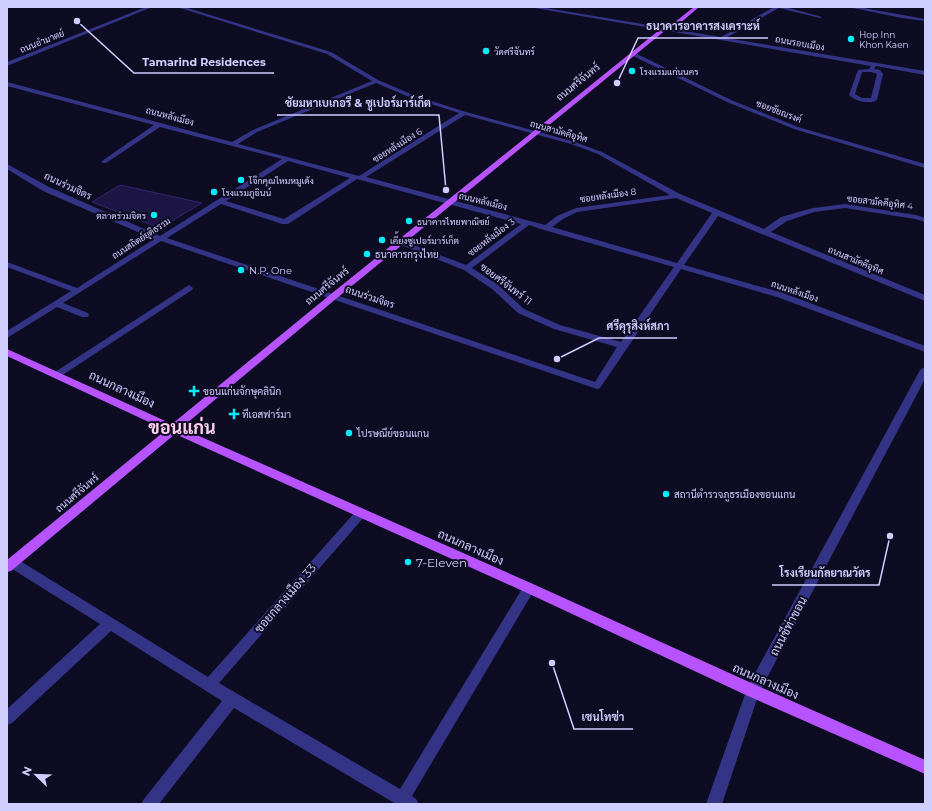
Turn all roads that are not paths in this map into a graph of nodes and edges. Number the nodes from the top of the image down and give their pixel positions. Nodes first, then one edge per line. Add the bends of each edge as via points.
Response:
1 (150, 7) edge
2 (179, 7) edge
3 (531, 7) edge
4 (697, 7) edge
5 (778, 7) edge
6 (850, 7) edge
7 (675, 17) dead end
8 (820, 17) dead end
9 (925, 20) edge
10 (665, 28) junction
11 (723, 38) junction
12 (633, 54) junction
13 (7, 64) edge
14 (874, 64) junction
15 (871, 70) junction
16 (925, 73) edge
17 (376, 81) junction
18 (7, 84) edge
19 (464, 114) junction
20 (160, 124) junction
21 (535, 134) junction
22 (233, 144) junction
23 (286, 159) junction
24 (104, 162) dead end
25 (7, 166) edge
26 (925, 166) edge
27 (358, 178) junction
28 (677, 196) junction
29 (219, 201) junction
30 (449, 203) junction
31 (716, 213) junction
32 (925, 220) edge
33 (527, 223) junction
34 (547, 228) junction
35 (765, 232) junction
36 (159, 238) junction
37 (400, 243) junction
38 (7, 264) edge
39 (679, 266) junction
40 (467, 268) junction
41 (189, 288) dead end
42 (78, 291) junction
43 (334, 296) junction
44 (925, 298) edge
45 (57, 304) junction
46 (85, 315) dead end
47 (7, 335) edge
48 (623, 346) junction
49 (925, 349) edge
50 (7, 352) edge
51 (925, 370) edge
52 (58, 374) junction
53 (174, 430) junction
54 (361, 513) junction
55 (10, 565) edge
56 (529, 588) junction
57 (110, 623) junction
58 (210, 684) junction
59 (753, 691) junction
60 (232, 699) junction
61 (7, 718) edge
62 (925, 767) edge
63 (407, 801) edge
64 (149, 804) edge
65 (714, 804) edge

1 - 13 street, ถนนอำมาตย์
2 - 17 street, ถนนสามัคคีอุทิศ via 329,54
3 - 10 street, ถนนรอบเมือง
4 - 10 main road, ถนนศรีจันทร์ via 677,23
5 - 8 street
5 - 11 street
6 - 9 street
7 - 10 main road, ถนนศรีจันทร์
10 - 11 street, ถนนรอบเมือง
10 - 12 main road, ถนนศรีจันทร์
11 - 14 street, ถนนรอบเมือง
12 - 21 main road, ถนนศรีจันทร์
12 - 26 street, ซอยชัยณรงค์ via 729,101 796,128
14 - 15 street
14 - 16 street, ถนนรอบเมือง
15 - 15 street via 880,74 874,100 854,97 852,95 860,71
17 - 19 street, ถนนสามัคคีอุทิศ
17 - 22 street via 255,131
18 - 20 street, ถนนหลังเมือง
19 - 21 street, ถนนสามัคคีอุทิศ
19 - 27 street, ซอยหลังเมือง 6
20 - 22 street, ถนนหลังเมือง
20 - 24 street
21 - 28 street, ถนนสามัคคีอุทิศ via 573,143 600,154
21 - 30 main road, ถนนศรีจันทร์
22 - 23 street, ถนนหลังเมือง
23 - 27 street, ถนนหลังเมือง
23 - 29 street, ถนนสถิตย์ยุติธรรม
25 - 36 street, ถนนร่วมจิตร via 46,189
27 - 29 street, ซอยหลังเมือง 6 via 285,222
27 - 30 street, ถนนหลังเมือง
28 - 31 street, ถนนสามัคคีอุทิศ
28 - 34 street, ซอยหลังเมือง 8 via 576,210 565,213
29 - 36 street, ถนนสถิตย์ยุติธรรม
30 - 33 street, ถนนหลังเมือง
30 - 37 main road, ถนนศรีจันทร์
31 - 35 street, ถนนสามัคคีอุทิศ
31 - 39 street
32 - 35 street, ซอยสามัคคีอุทิศ 4 via 846,206 813,210 784,219
33 - 34 street, ถนนหลังเมือง
33 - 40 street, ซอยหลังเมือง 3
34 - 39 street, ถนนหลังเมือง
35 - 44 street, ถนนสามัคคีอุทิศ
36 - 42 street, ถนนสถิตย์ยุติธรรม
36 - 43 street, ถนนร่วมจิตร
37 - 40 street, ซอยศรีจันทร์ 11
37 - 43 main road, ถนนศรีจันทร์
38 - 42 street
39 - 48 street
39 - 49 street, ถนนหลังเมือง via 780,296
40 - 48 street, ซอยศรีจันทร์ 11 via 495,287 521,311 557,327
41 - 52 street
42 - 45 street, ถนนสถิตย์ยุติธรรม
43 - 48 street, ถนนร่วมจิตร via 597,386
43 - 53 main road, ถนนศรีจันทร์
45 - 46 street
45 - 47 street, ถนนสถิตย์ยุติธรรม
50 - 52 main road, ถนนกลางเมือง
51 - 59 street, ถนนชีท่าขอน
52 - 53 main road, ถนนกลางเมือง
53 - 54 main road, ถนนกลางเมือง
53 - 55 main road, ถนนศรีจันทร์
54 - 56 main road, ถนนกลางเมือง
54 - 58 street, ซอยกลางเมือง 33
55 - 57 street
56 - 59 main road, ถนนกลางเมือง
56 - 63 street
57 - 58 street
57 - 61 street
58 - 60 street
59 - 62 main road, ถนนกลางเมือง
59 - 65 street, ถนนชีท่าขอน
60 - 63 street
60 - 64 street

